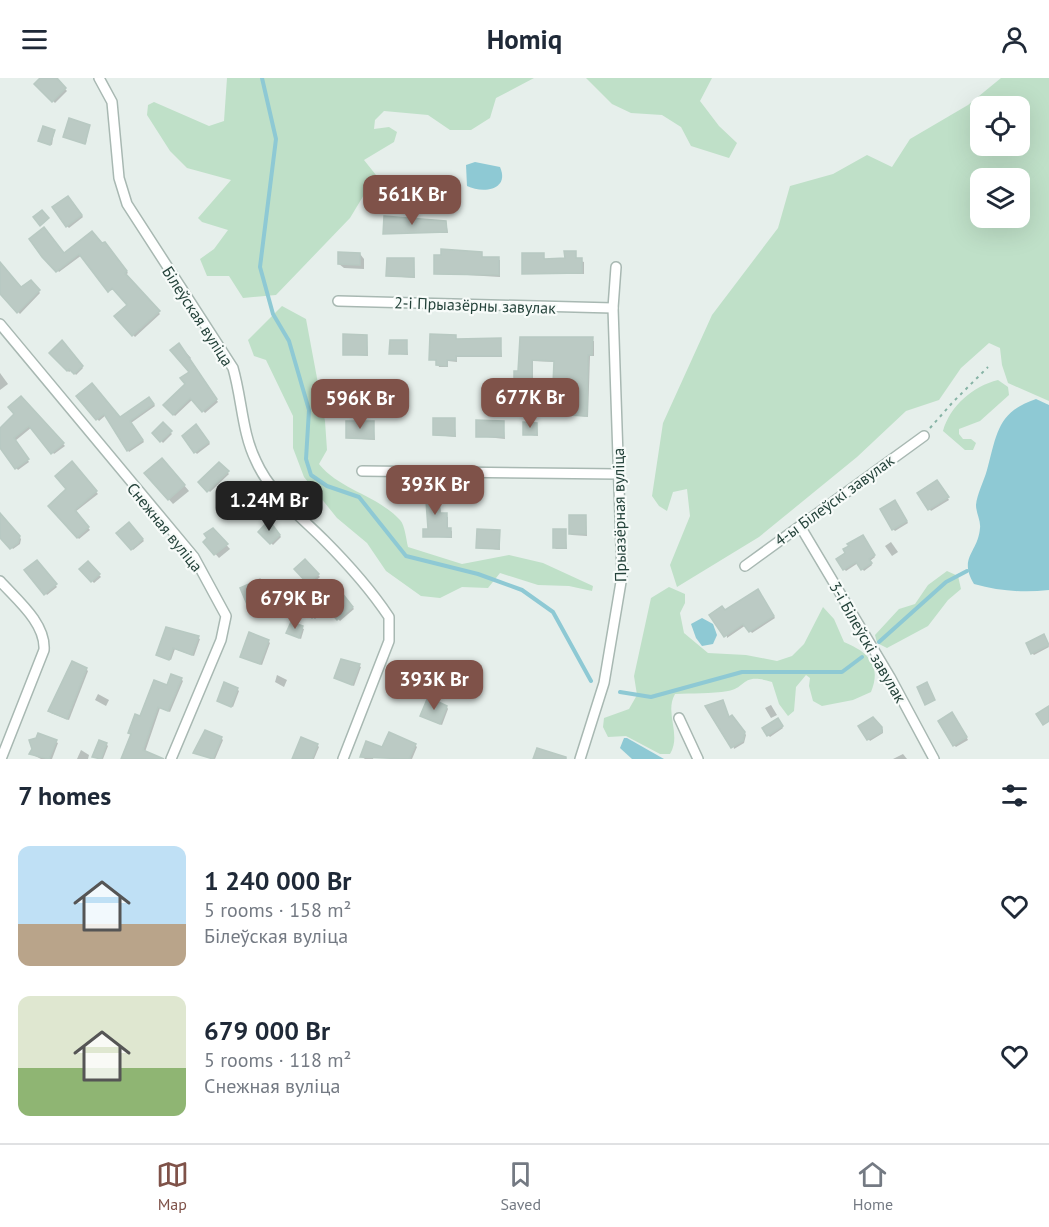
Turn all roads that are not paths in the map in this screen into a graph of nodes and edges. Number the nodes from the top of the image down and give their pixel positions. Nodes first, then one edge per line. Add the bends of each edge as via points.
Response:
1 (99, 78) edge
2 (616, 267) dead end
3 (338, 301) dead end
4 (613, 308) junction
5 (0, 324) edge
6 (924, 436) road end
7 (362, 471) dead end
8 (618, 474) junction
9 (800, 526) junction
10 (745, 566) dead end
11 (0, 580) edge
12 (679, 718) dead end
13 (1, 759) edge
14 (171, 759) edge
15 (343, 759) edge
16 (580, 759) edge
17 (698, 759) edge
18 (934, 759) edge

1 - 15 street, Білеўская вуліца via 112,102 119,178 127,204 233,368 255,461 271,487 326,542 389,618 389,641
2 - 4 street, Прыазёрная вуліца
3 - 4 street, 2-і Прыазёрны завулак
4 - 8 street, Прыазёрная вуліца
5 - 14 street, Снежная вуліца via 194,558 226,616 221,640
6 - 9 street, 4-ы Білеўскі завулак
7 - 8 street
8 - 16 street, Прыазёрная вуліца via 622,576 604,683
9 - 10 street, 4-ы Білеўскі завулак
9 - 18 street, 3-і Білеўскі завулак
11 - 13 street via 45,640
12 - 17 street

